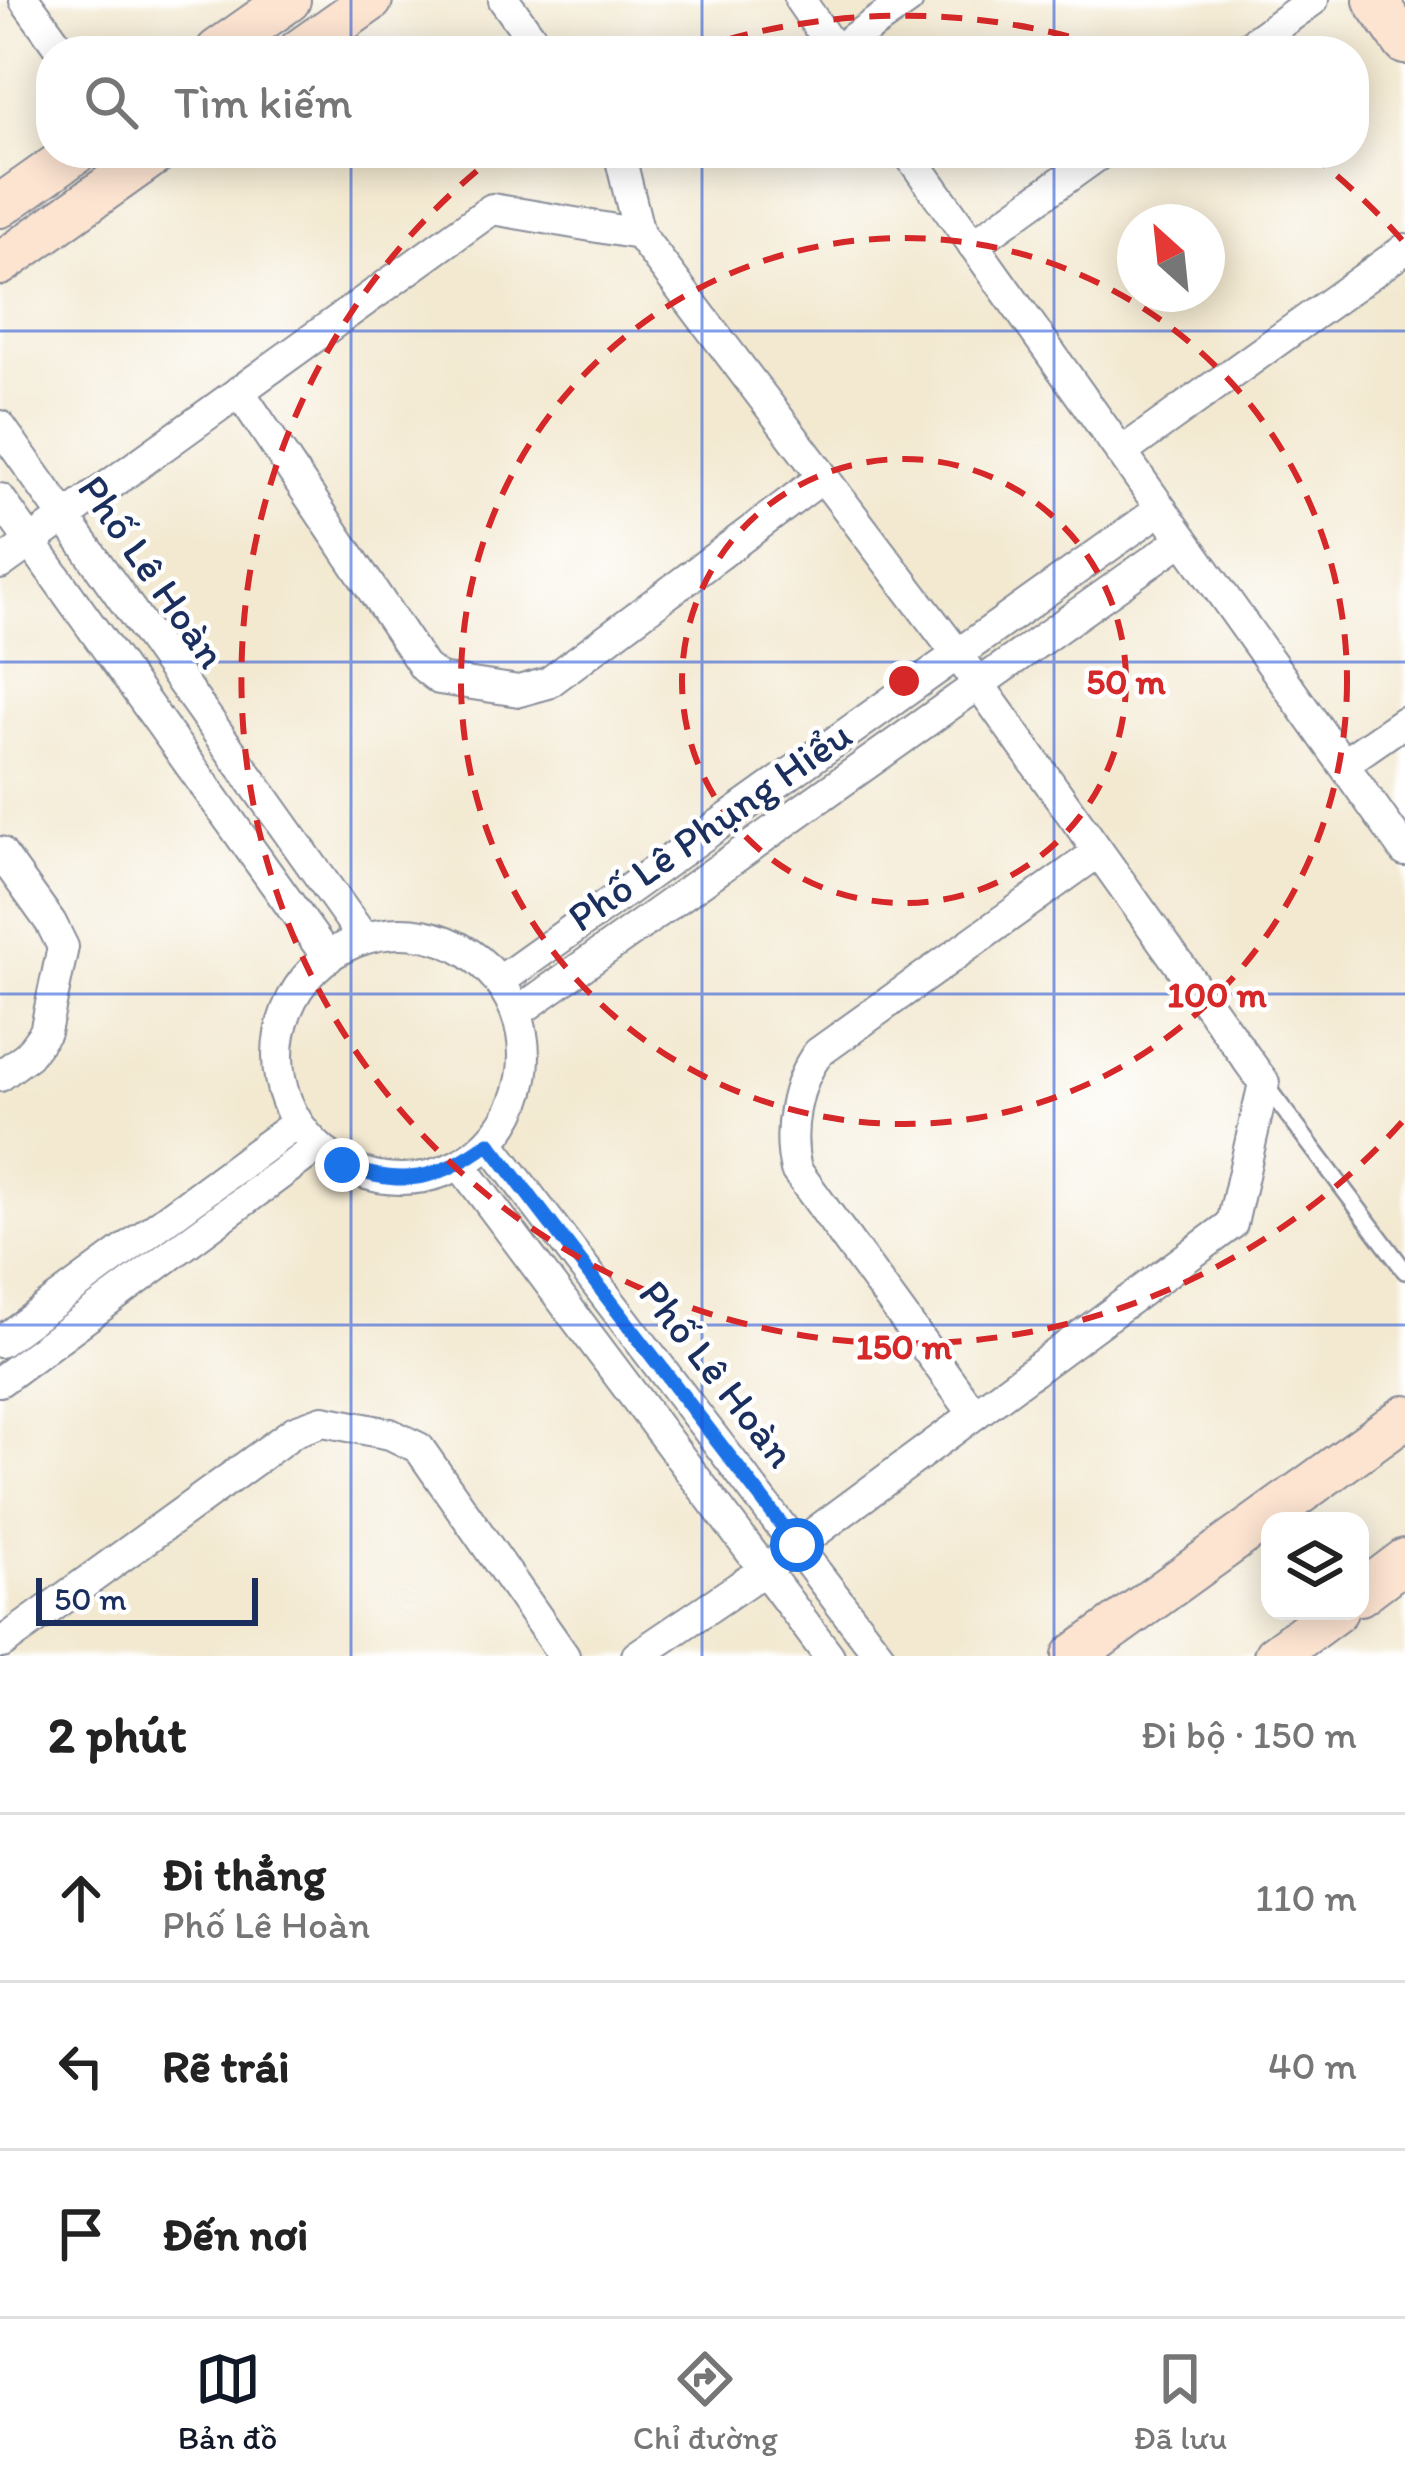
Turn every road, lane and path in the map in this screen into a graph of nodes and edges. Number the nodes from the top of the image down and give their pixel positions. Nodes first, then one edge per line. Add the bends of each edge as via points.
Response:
1 (25, 0) edge
2 (289, 0) edge
3 (371, 0) edge
4 (504, 0) edge
5 (800, 0) edge
6 (908, 0) edge
7 (1313, 0) edge
8 (1375, 0) edge
9 (51, 36) edge
10 (239, 36) edge
11 (320, 36) edge
12 (530, 36) edge
13 (825, 36) edge
14 (856, 36) edge
15 (1263, 36) edge
16 (1405, 43) edge
17 (54, 168) edge
18 (135, 168) edge
19 (623, 168) edge
20 (919, 168) edge
21 (1080, 168) edge
22 (0, 206) edge
23 (639, 234) junction
24 (973, 245) junction
25 (1405, 249) edge
26 (0, 264) edge
27 (238, 391) junction
28 (0, 426) edge
29 (1121, 453) junction
30 (823, 477) junction
31 (0, 499) edge
32 (1161, 508) junction
33 (63, 518) junction
34 (1183, 539) junction
35 (31, 542) junction
36 (0, 564) edge
37 (958, 655) junction
38 (980, 685) junction
39 (1405, 721) edge
40 (1343, 764) junction
41 (1405, 851) edge
42 (0, 852) edge
43 (1097, 853) junction
44 (364, 938) junction
45 (328, 958) junction
46 (500, 982) junction
47 (518, 1012) junction
48 (0, 1076) edge
49 (1264, 1084) junction
50 (307, 1135) junction
51 (489, 1143) junction
52 (460, 1164) junction
53 (1405, 1271) edge
54 (0, 1342) edge
55 (0, 1381) edge
56 (974, 1414) junction
57 (1405, 1417) edge
58 (797, 1545) junction
59 (1405, 1560) edge
60 (764, 1570) junction
61 (1369, 1587) edge
62 (1324, 1620) edge
63 (1, 1641) edge
64 (11, 1656) edge
65 (564, 1656) edge
66 (637, 1656) edge
67 (829, 1656) edge
68 (880, 1656) edge
69 (1074, 1656) edge
70 (1275, 1656) edge

1 - 9 street
2 - 10 main road
3 - 11 main road
4 - 12 street
5 - 13 street
6 - 14 street
7 - 15 street
8 - 16 main road
17 - 22 main road
18 - 26 main road
19 - 23 street
20 - 24 street
21 - 24 street
23 - 27 street via 492,209
23 - 30 street
24 - 29 street
25 - 29 street
27 - 30 street via 424,667 439,679 519,691 548,683
27 - 33 street
28 - 33 street, Phố Lê Hoàn
29 - 32 street
30 - 37 street
31 - 35 street, Phố Lê Hoàn
32 - 34 street
32 - 37 street, Phố Lê Phụng Hiểu
33 - 35 street
33 - 44 street, Phố Lê Hoàn
34 - 38 street, Phố Lê Phụng Hiểu
34 - 40 street
35 - 36 street
35 - 45 street, Phố Lê Hoàn
37 - 38 street
37 - 46 street, Phố Lê Phụng Hiểu
38 - 43 street
38 - 47 street, Phố Lê Phụng Hiểu
39 - 40 street
40 - 41 street
42 - 48 street via 62,947 45,1032
43 - 49 street
43 - 56 street via 818,1053 804,1073 790,1146 796,1170
44 - 45 street
44 - 46 street via 425,934 479,960
45 - 50 street via 292,999 280,1030 283,1094
46 - 47 street
47 - 51 street via 523,1082
49 - 53 lane
49 - 56 street via 1232,1224
50 - 52 street via 342,1165 370,1176 401,1180
50 - 54 street
50 - 55 street
51 - 52 street
51 - 58 street, Phố Lê Hoàn
52 - 60 street, Phố Lê Hoàn
56 - 58 street
57 - 69 main road
58 - 60 street
58 - 68 street, Phố Lê Hoàn
59 - 61 main road
60 - 66 street
60 - 67 street, Phố Lê Hoàn
62 - 70 main road
63 - 64 street
63 - 65 street via 296,1431 323,1421 390,1433 419,1448

